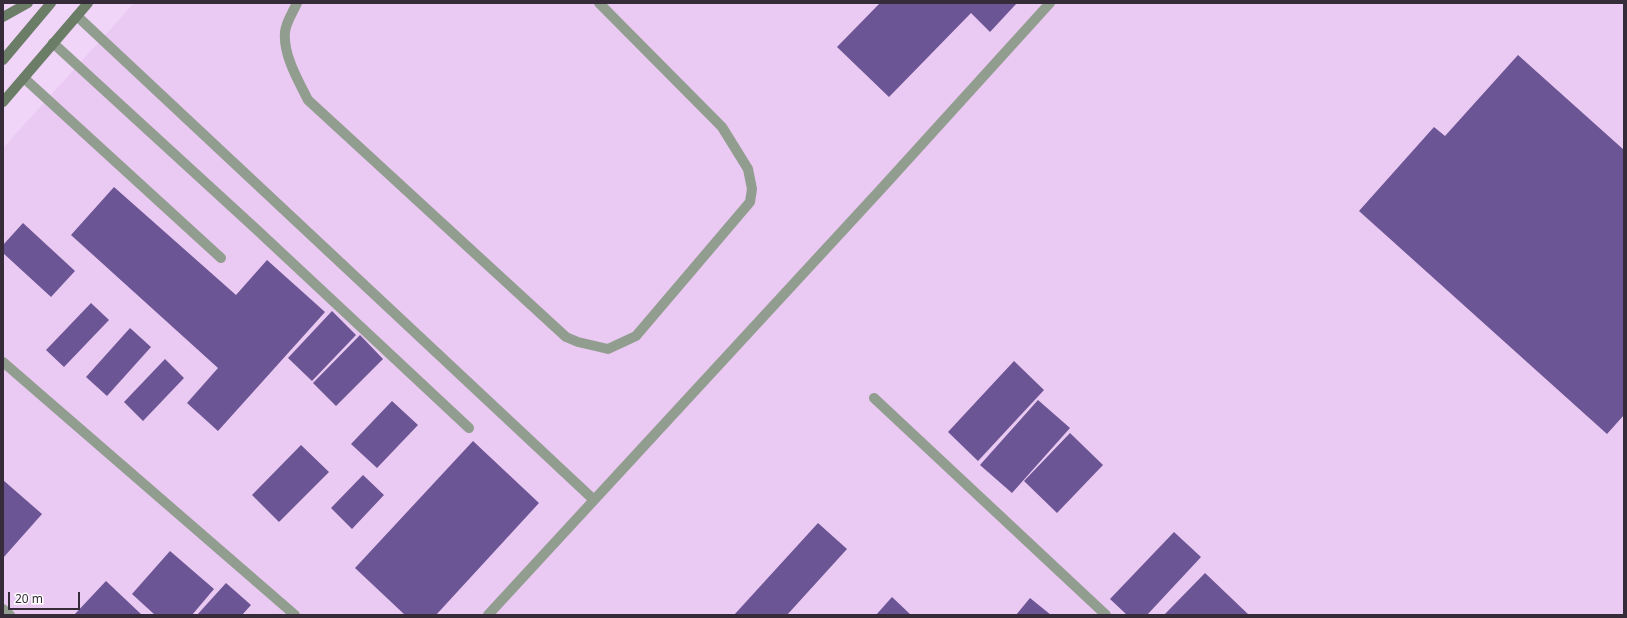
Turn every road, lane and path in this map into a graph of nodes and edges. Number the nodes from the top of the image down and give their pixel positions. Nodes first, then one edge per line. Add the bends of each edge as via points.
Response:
1 (28, 3) edge
2 (51, 3) edge
3 (88, 3) edge
4 (297, 3) edge
5 (599, 3) edge
6 (1050, 3) edge
7 (77, 16) junction
8 (3, 17) edge
9 (53, 43) junction
10 (3, 60) edge
11 (24, 78) junction
12 (3, 102) edge
13 (221, 258) dead end
14 (3, 362) edge
15 (874, 398) dead end
16 (469, 428) dead end
17 (594, 500) junction
18 (3, 609) edge
19 (10, 615) edge
20 (295, 615) edge
21 (488, 615) edge
22 (1106, 615) edge

1 - 8 main road
2 - 10 main road
3 - 7 main road
4 - 5 street via 285,32 292,70 308,100 566,337 608,349 636,336 750,202 752,189 748,169 722,127
6 - 17 street
7 - 9 main road
7 - 17 street
9 - 11 main road
9 - 16 street
11 - 12 main road
11 - 13 street
14 - 20 street
15 - 22 street
17 - 21 street
18 - 19 street

